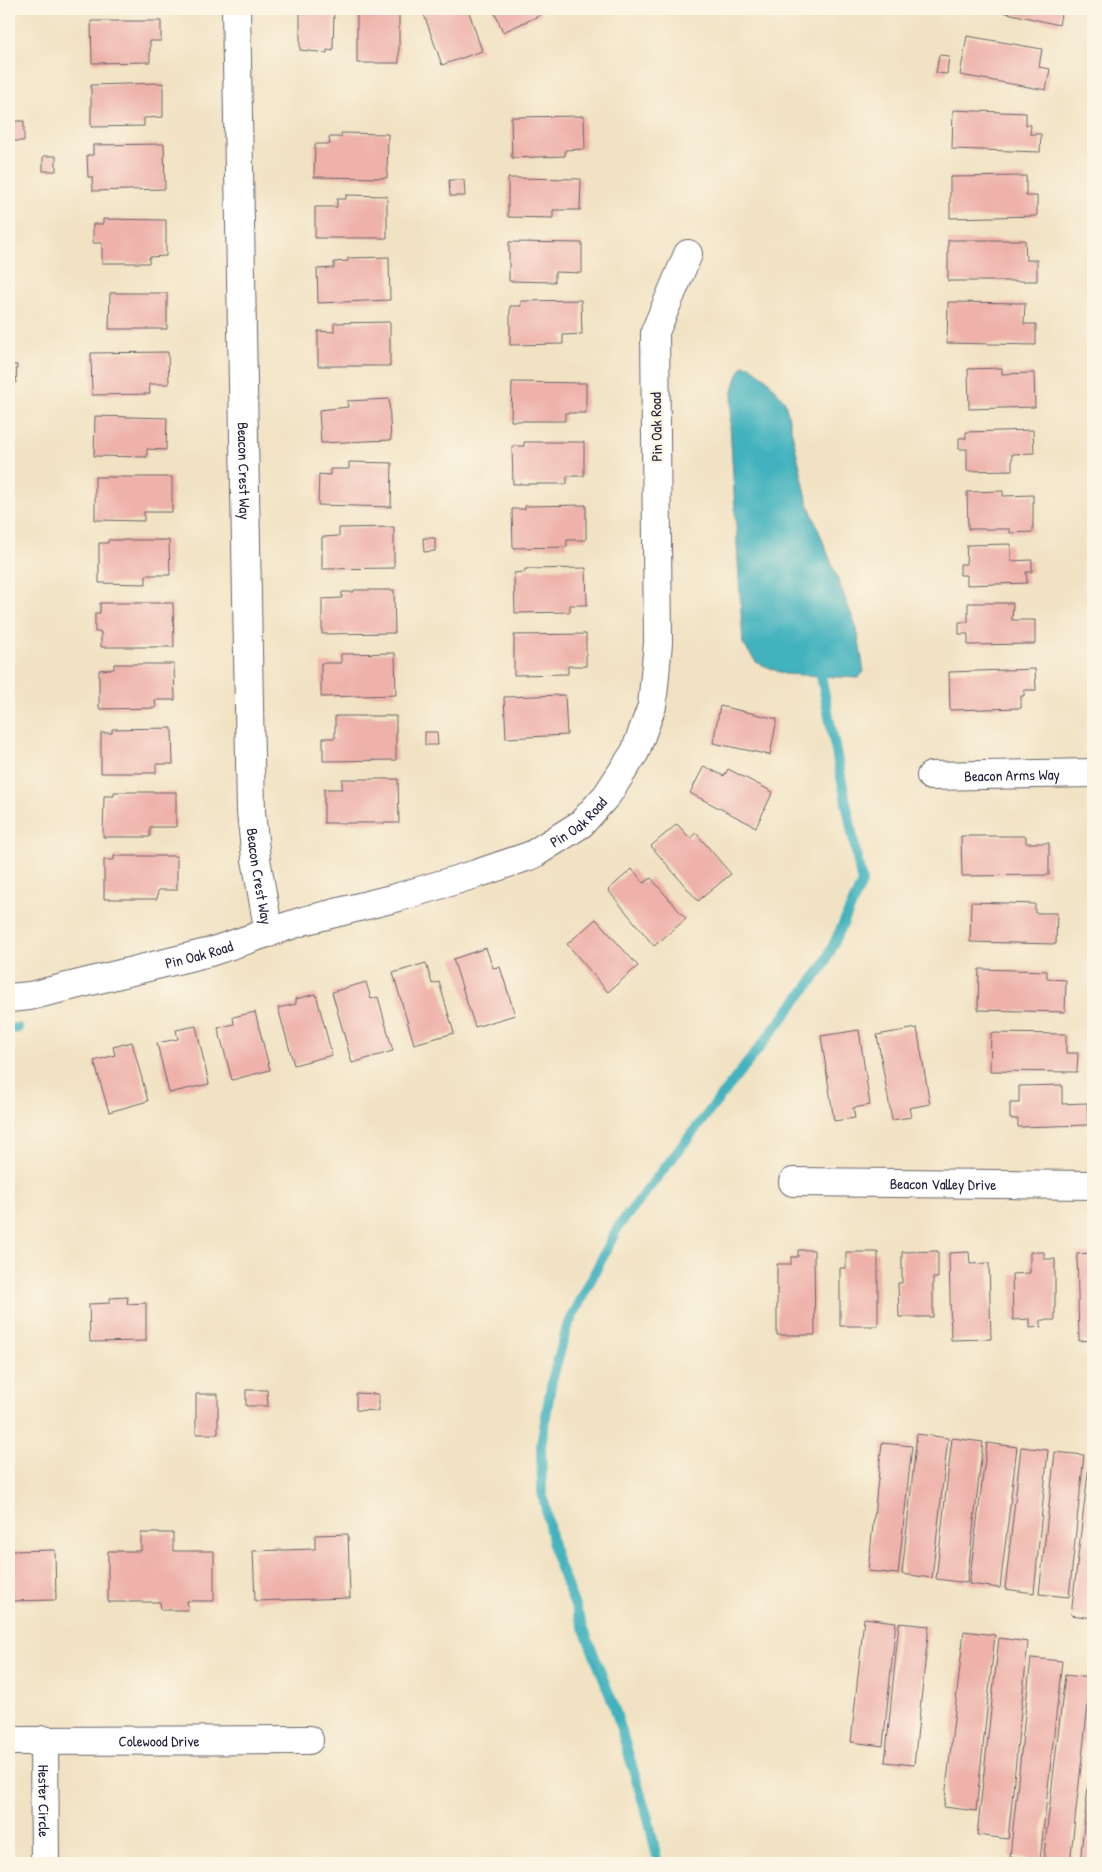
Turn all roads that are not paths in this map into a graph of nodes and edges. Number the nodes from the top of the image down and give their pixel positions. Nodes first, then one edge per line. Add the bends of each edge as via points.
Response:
1 (236, 9) edge
2 (688, 254) dead end
3 (1093, 773) edge
4 (931, 776) dead end
5 (268, 933) junction
6 (9, 998) edge
7 (793, 1182) dead end
8 (1093, 1185) edge
9 (44, 1740) junction
10 (309, 1740) dead end
11 (9, 1741) edge
12 (45, 1863) edge

1 - 5 street, Beacon Crest Way via 251,812
2 - 5 street, Pin Oak Road via 655,332 658,643 652,706 635,752 607,795 581,824 532,855 399,897
3 - 4 street, Beacon Arms Way
5 - 6 street, Pin Oak Road via 210,952 30,996
7 - 8 street, Beacon Valley Drive
9 - 10 street, Colewood Drive
9 - 11 street, Colewood Drive
9 - 12 street, Hester Circle

